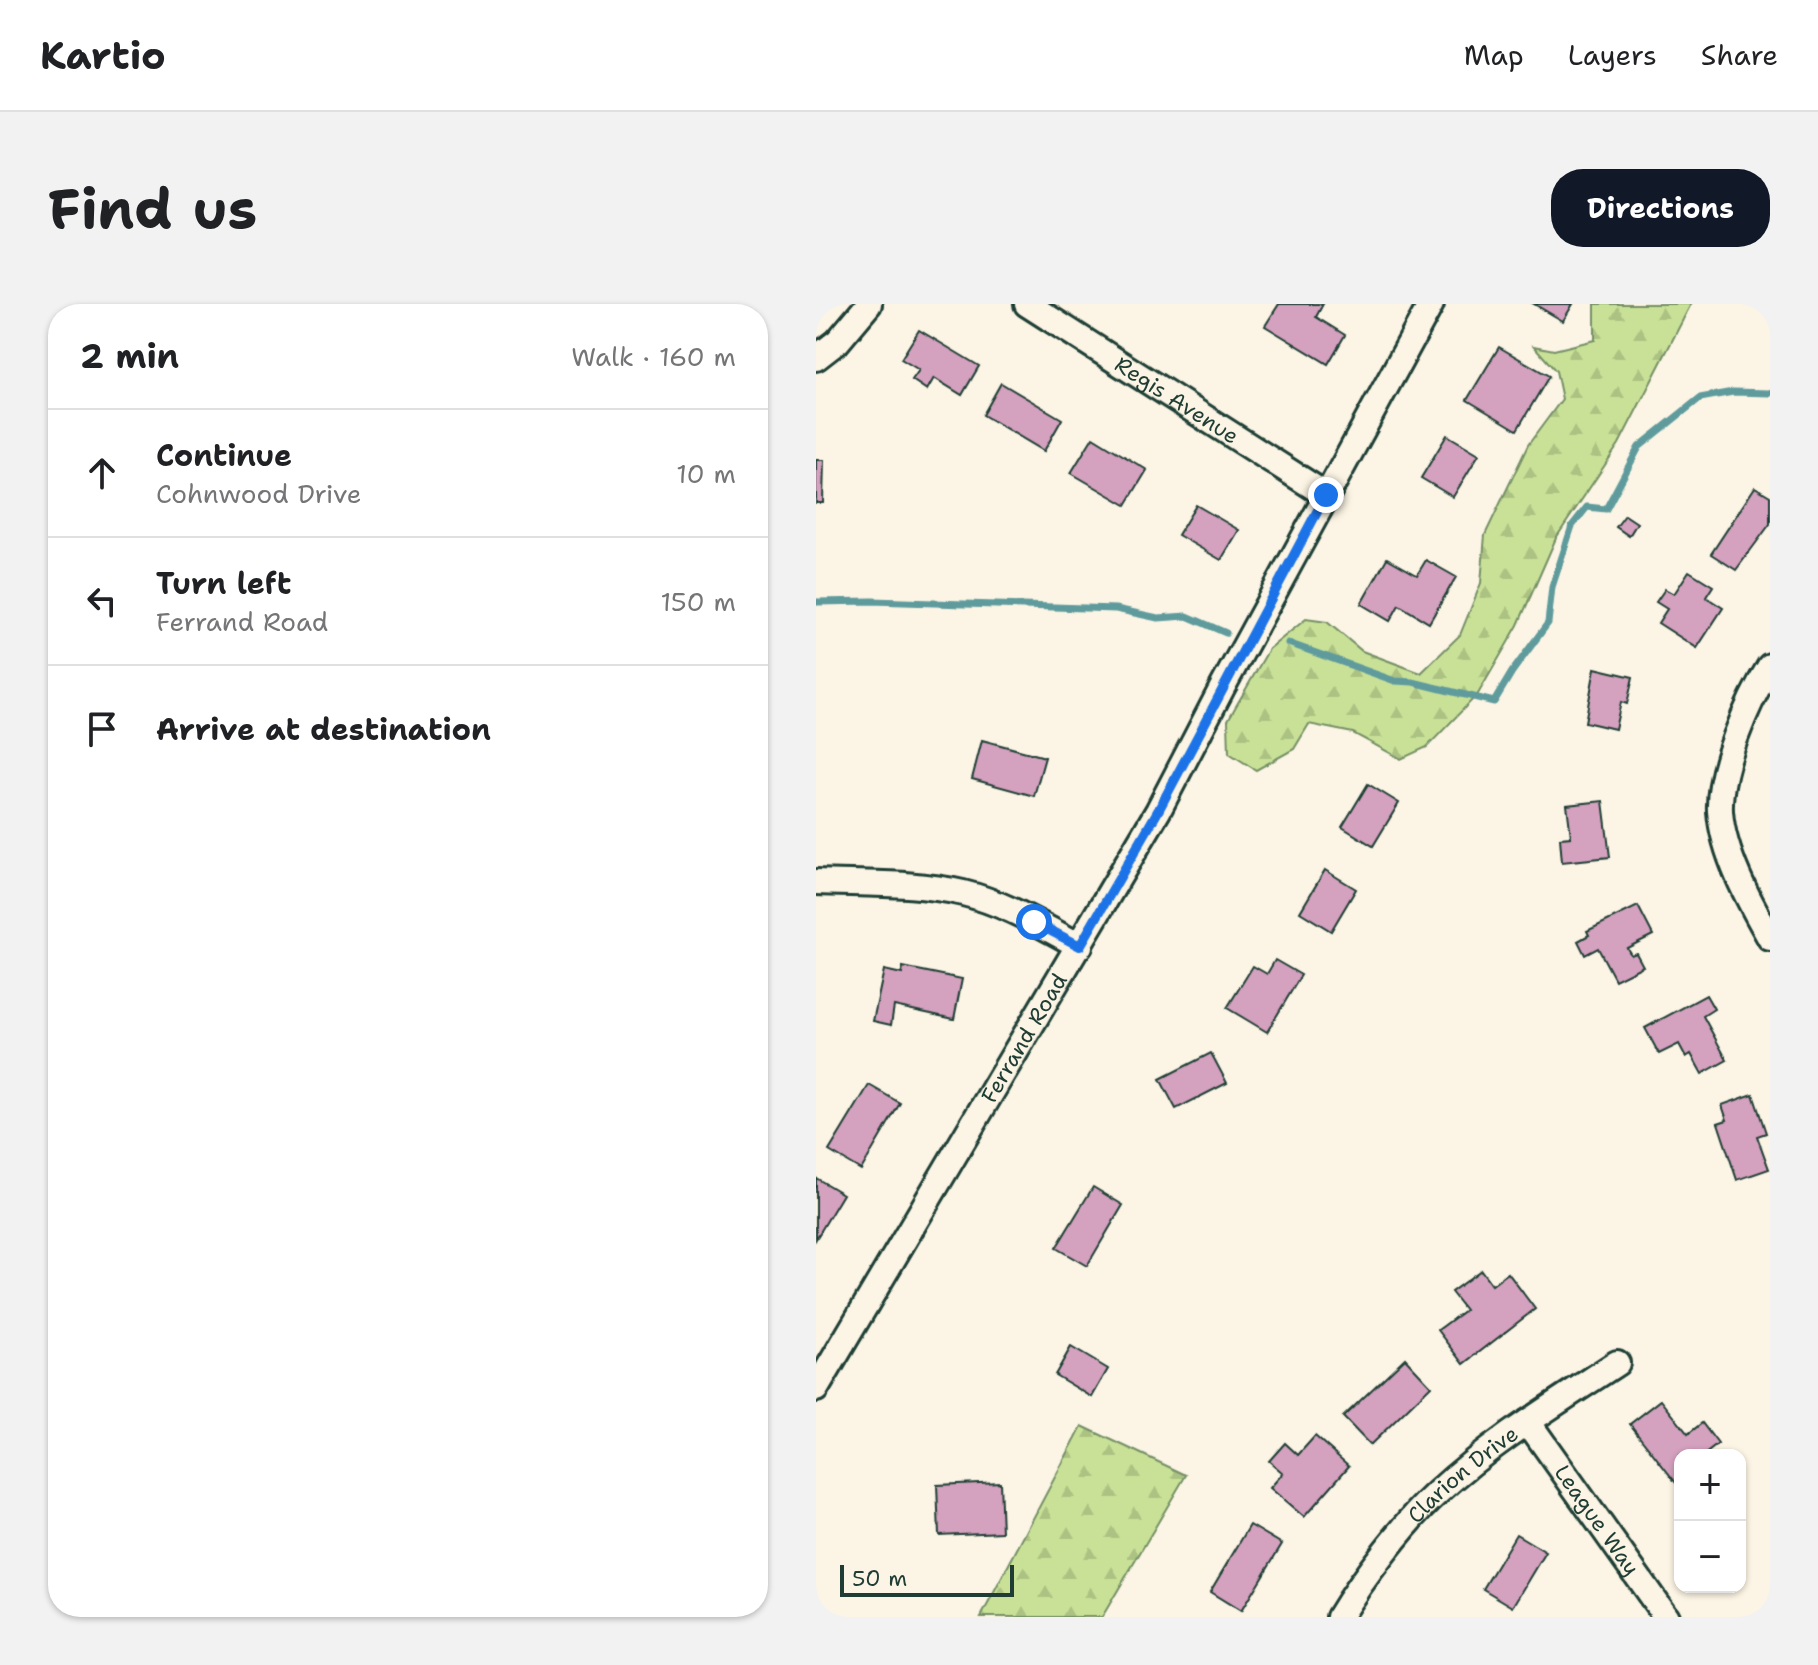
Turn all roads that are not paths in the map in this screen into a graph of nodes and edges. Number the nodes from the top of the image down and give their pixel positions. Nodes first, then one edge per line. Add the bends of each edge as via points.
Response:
1 (869, 304) edge
2 (1027, 304) edge
3 (1431, 304) edge
4 (816, 358) edge
5 (1326, 495) junction
6 (1770, 666) edge
7 (816, 882) edge
8 (1770, 938) edge
9 (1080, 946) junction
10 (1617, 1363) dead end
11 (816, 1389) edge
12 (1528, 1422) junction
13 (1339, 1617) edge
14 (1666, 1617) edge

1 - 4 street
2 - 5 street, Regis Avenue
3 - 5 street, Ferrand Road
5 - 9 street, Ferrand Road
6 - 8 street via 1738,728 1720,814 1735,864
7 - 9 street via 963,893 997,903
9 - 11 street, Ferrand Road
10 - 12 street, Clarion Drive
12 - 13 street, Clarion Drive via 1428,1501
12 - 14 street, League Way

